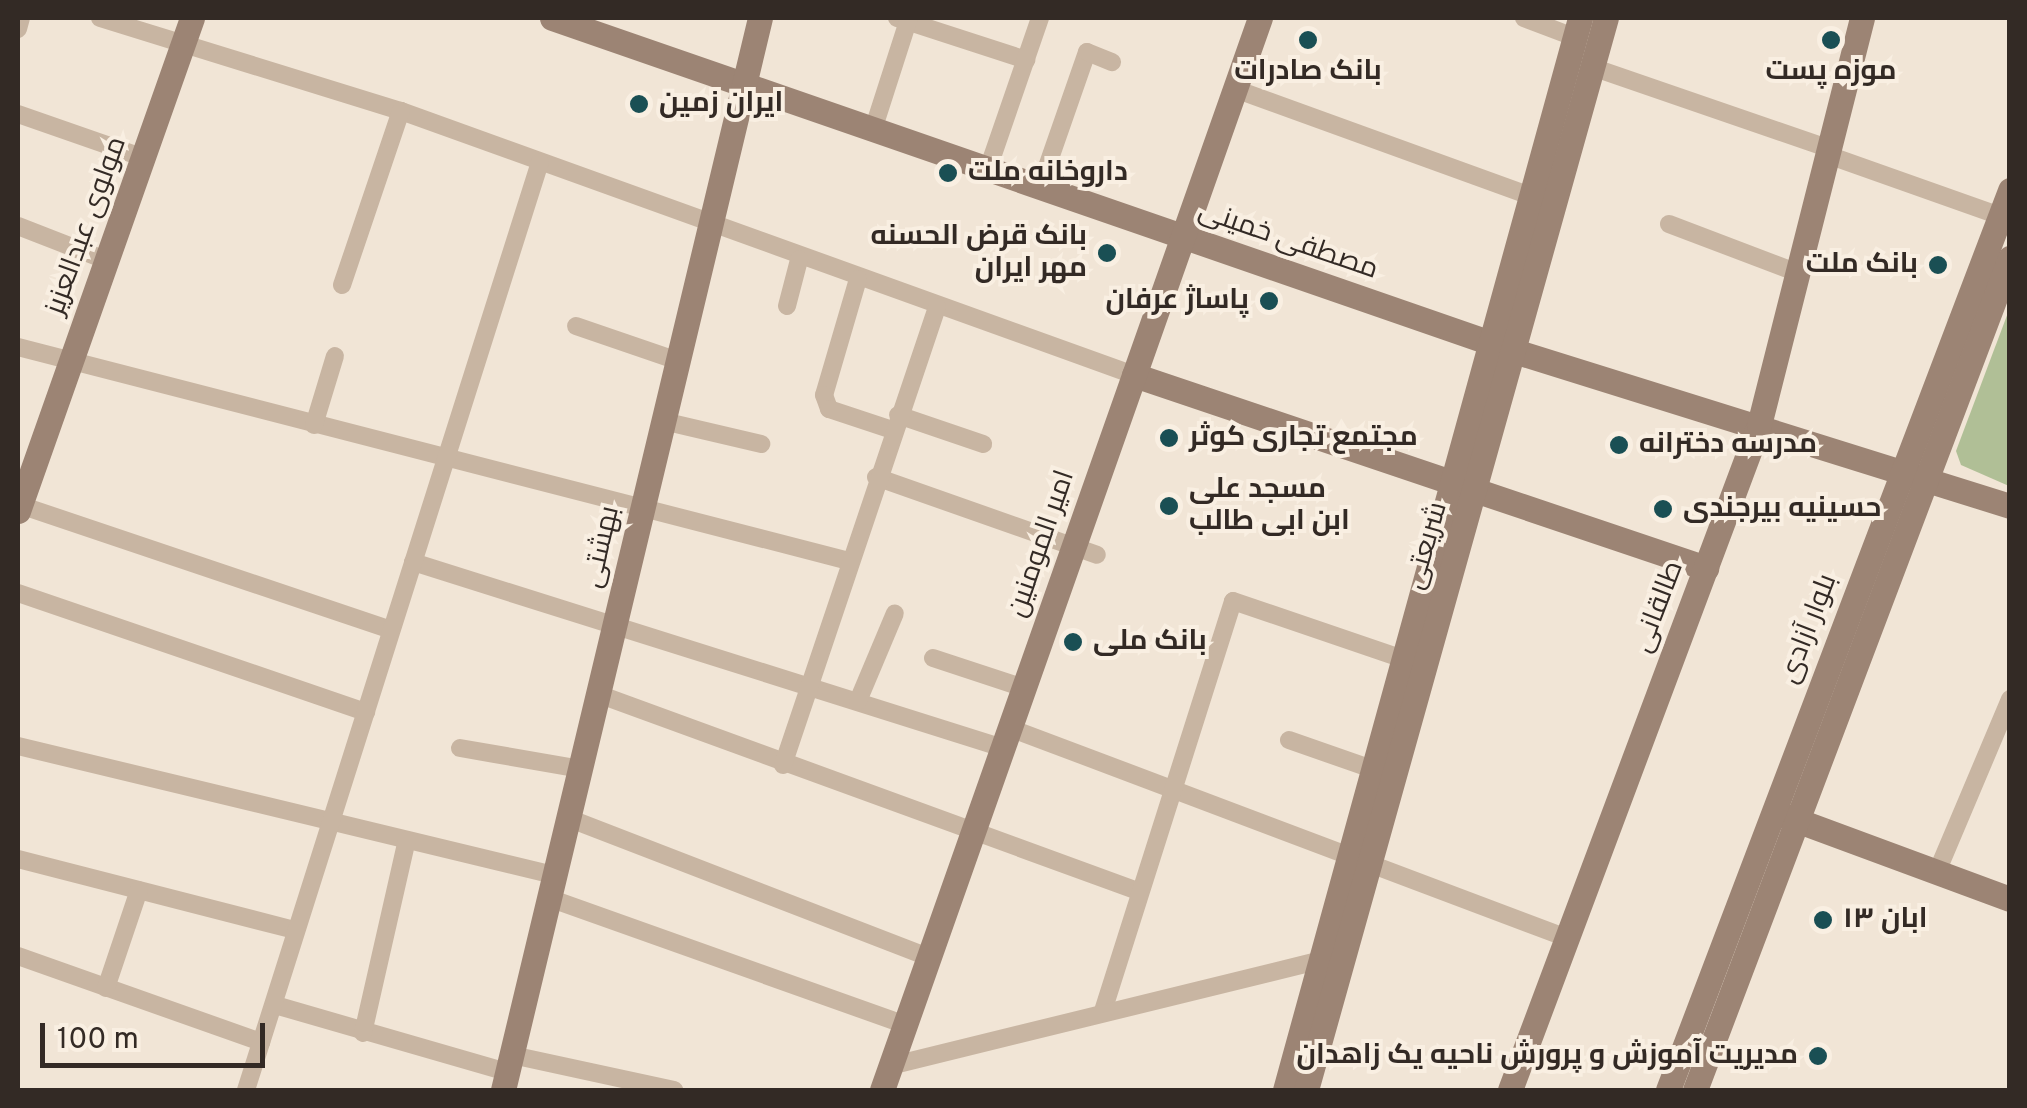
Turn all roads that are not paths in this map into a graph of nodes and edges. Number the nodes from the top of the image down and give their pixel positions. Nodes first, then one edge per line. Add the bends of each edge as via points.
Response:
1 (21, 18) edge
2 (100, 18) edge
3 (192, 18) edge
4 (552, 18) edge
5 (760, 18) edge
6 (1040, 18) edge
7 (1260, 18) edge
8 (1524, 18) edge
9 (1606, 18) edge
10 (1862, 18) edge
11 (904, 19) edge
12 (1577, 27) edge
13 (18, 28) edge
14 (183, 43) junction
15 (1026, 60) junction
16 (1112, 62) dead end
17 (1592, 68) junction
18 (744, 83) junction
19 (1234, 88) junction
20 (402, 111) junction
21 (18, 114) edge
22 (873, 130) junction
23 (1829, 152) junction
24 (144, 158) junction
25 (540, 162) junction
26 (988, 169) junction
27 (1040, 186) junction
28 (2010, 190) edge
29 (1530, 196) junction
30 (2000, 216) junction
31 (1669, 224) dead end
32 (18, 226) edge
33 (710, 226) junction
34 (1183, 236) junction
35 (2010, 258) edge
36 (799, 260) junction
37 (108, 261) junction
38 (1798, 273) junction
39 (858, 278) junction
40 (342, 285) dead end
41 (787, 306) dead end
42 (937, 306) junction
43 (576, 326) dead end
44 (18, 347) edge
45 (1502, 347) junction
46 (336, 356) dead end
47 (678, 361) junction
48 (69, 365) junction
49 (1134, 374) junction
50 (663, 421) junction
51 (895, 423) junction
52 (314, 425) junction
53 (1759, 425) junction
54 (760, 444) dead end
55 (982, 444) dead end
56 (448, 458) junction
57 (26, 461) edge
58 (1913, 474) junction
59 (876, 477) junction
60 (1463, 483) junction
61 (2010, 506) edge
62 (18, 508) edge
63 (642, 510) junction
64 (1086, 550) junction
65 (849, 561) junction
66 (413, 562) junction
67 (1706, 568) junction
68 (18, 593) edge
69 (896, 613) dead end
70 (616, 621) junction
71 (391, 630) junction
72 (932, 658) dead end
73 (1400, 658) junction
74 (810, 684) junction
75 (1024, 688) junction
76 (598, 694) junction
77 (2010, 699) edge
78 (858, 701) junction
79 (366, 712) junction
80 (1006, 738) junction
81 (1289, 740) dead end
82 (18, 746) edge
83 (460, 748) dead end
84 (783, 765) junction
85 (1369, 768) junction
86 (580, 769) junction
87 (1170, 786) junction
88 (1784, 816) junction
89 (568, 818) junction
90 (332, 822) junction
91 (972, 836) junction
92 (407, 840) junction
93 (1359, 854) junction
94 (18, 859) edge
95 (1937, 872) junction
96 (552, 887) junction
97 (139, 890) junction
98 (1134, 890) junction
99 (2010, 899) edge
100 (296, 930) junction
101 (1568, 938) junction
102 (18, 956) edge
103 (929, 957) junction
104 (1315, 962) junction
105 (106, 988) junction
106 (275, 1004) junction
107 (1103, 1010) junction
108 (905, 1025) junction
109 (363, 1032) junction
110 (260, 1042) junction
111 (507, 1072) edge
112 (886, 1078) edge
113 (246, 1090) edge
114 (674, 1090) edge
115 (1285, 1090) edge
116 (1306, 1090) edge
117 (1510, 1090) edge
118 (1668, 1090) edge
119 (1695, 1090) edge

1 - 13 street
2 - 14 street
3 - 14 main road, مولوی عبدالعزیز
4 - 18 main road, مصطفی خمینی
5 - 18 main road, بهشتی
6 - 15 street
7 - 19 main road, امیر المومنین
8 - 12 street
9 - 17 main road, شریعتی
10 - 23 main road, طالقانی
11 - 15 street
11 - 22 street
12 - 29 main road, شریعتی
14 - 20 street
14 - 24 main road, مولوی عبدالعزیز
15 - 26 street
16 - 27 street via 1087,52
17 - 23 street
17 - 45 main road, شریعتی
18 - 22 main road, مصطفی خمینی
18 - 33 main road, بهشتی
19 - 29 street
19 - 34 main road, امیر المومنین
20 - 25 street
20 - 40 street
21 - 24 street
22 - 26 main road, مصطفی خمینی
23 - 30 street
23 - 38 main road, طالقانی
24 - 37 main road, مولوی عبدالعزیز
25 - 33 street
25 - 56 street
26 - 27 main road, مصطفی خمینی
27 - 34 main road, مصطفی خمینی
28 - 30 main road, بلوار آزادی
29 - 45 main road, شریعتی
30 - 58 main road, بلوار آزادی
31 - 38 street
32 - 37 street
33 - 36 street
33 - 47 main road, بهشتی
34 - 45 main road, مصطفی خمینی
34 - 49 main road, امیر المومنین
35 - 58 main road, بلوار آزادی
36 - 39 street
36 - 41 street
37 - 48 main road, مولوی عبدالعزیز
38 - 53 main road, طالقانی
39 - 42 street
39 - 51 street via 824,395 828,409
42 - 49 street
42 - 51 street
43 - 47 street
44 - 48 street
45 - 53 main road, مصطفی خمینی
45 - 60 main road, شریعتی
46 - 52 street
47 - 50 main road, بهشتی
48 - 52 street
48 - 57 main road, مولوی عبدالعزیز
49 - 60 main road
49 - 64 main road, امیر المومنین
50 - 54 street
50 - 63 main road, بهشتی
51 - 55 street
51 - 59 street
52 - 56 street
53 - 58 main road, مصطفی خمینی
53 - 67 main road, طالقانی
56 - 63 street
56 - 66 street
57 - 62 main road, مولوی عبدالعزیز
58 - 61 main road, مصطفی خمینی
58 - 88 main road, بلوار آزادی
59 - 64 street
59 - 65 street
60 - 67 main road
60 - 73 main road, شریعتی
60 - 93 main road, شریعتی
62 - 71 street
63 - 65 street
63 - 70 main road, بهشتی
64 - 75 main road, امیر المومنین
65 - 74 street
66 - 70 street
66 - 71 street
67 - 101 main road, طالقانی
68 - 79 street
69 - 78 street
70 - 74 street
70 - 76 main road, بهشتی
71 - 79 street
72 - 75 street
73 - 85 main road, شریعتی
73 - 87 street via 1233,601
74 - 78 street
74 - 84 street
75 - 80 main road, امیر المومنین
76 - 84 street
76 - 86 main road, بهشتی
77 - 95 street
78 - 80 street
79 - 90 street
80 - 87 street
80 - 91 main road, امیر المومنین
81 - 85 street
82 - 90 street
83 - 86 street
84 - 91 street
85 - 93 main road, شریعتی
86 - 89 main road, بهشتی
87 - 93 street
87 - 98 street
88 - 95 main road
88 - 118 main road, بلوار آزادی
88 - 119 main road, بلوار آزادی
89 - 96 main road, بهشتی
89 - 103 street
90 - 92 street
90 - 100 street
91 - 98 street
91 - 103 main road, امیر المومنین
92 - 96 street
92 - 109 street
93 - 101 street
93 - 104 main road, شریعتی
93 - 116 main road, شریعتی
94 - 97 street
95 - 99 main road
96 - 108 street via 722,960
96 - 111 main road, بهشتی
97 - 100 street
97 - 105 street
98 - 107 street
100 - 106 street
101 - 117 main road, طالقانی
102 - 105 street
103 - 108 main road, امیر المومنین
104 - 107 street
104 - 115 main road, شریعتی
105 - 110 street
106 - 109 street
106 - 110 street
107 - 112 street
108 - 112 main road, امیر المومنین
109 - 111 street
110 - 113 street
111 - 114 street

